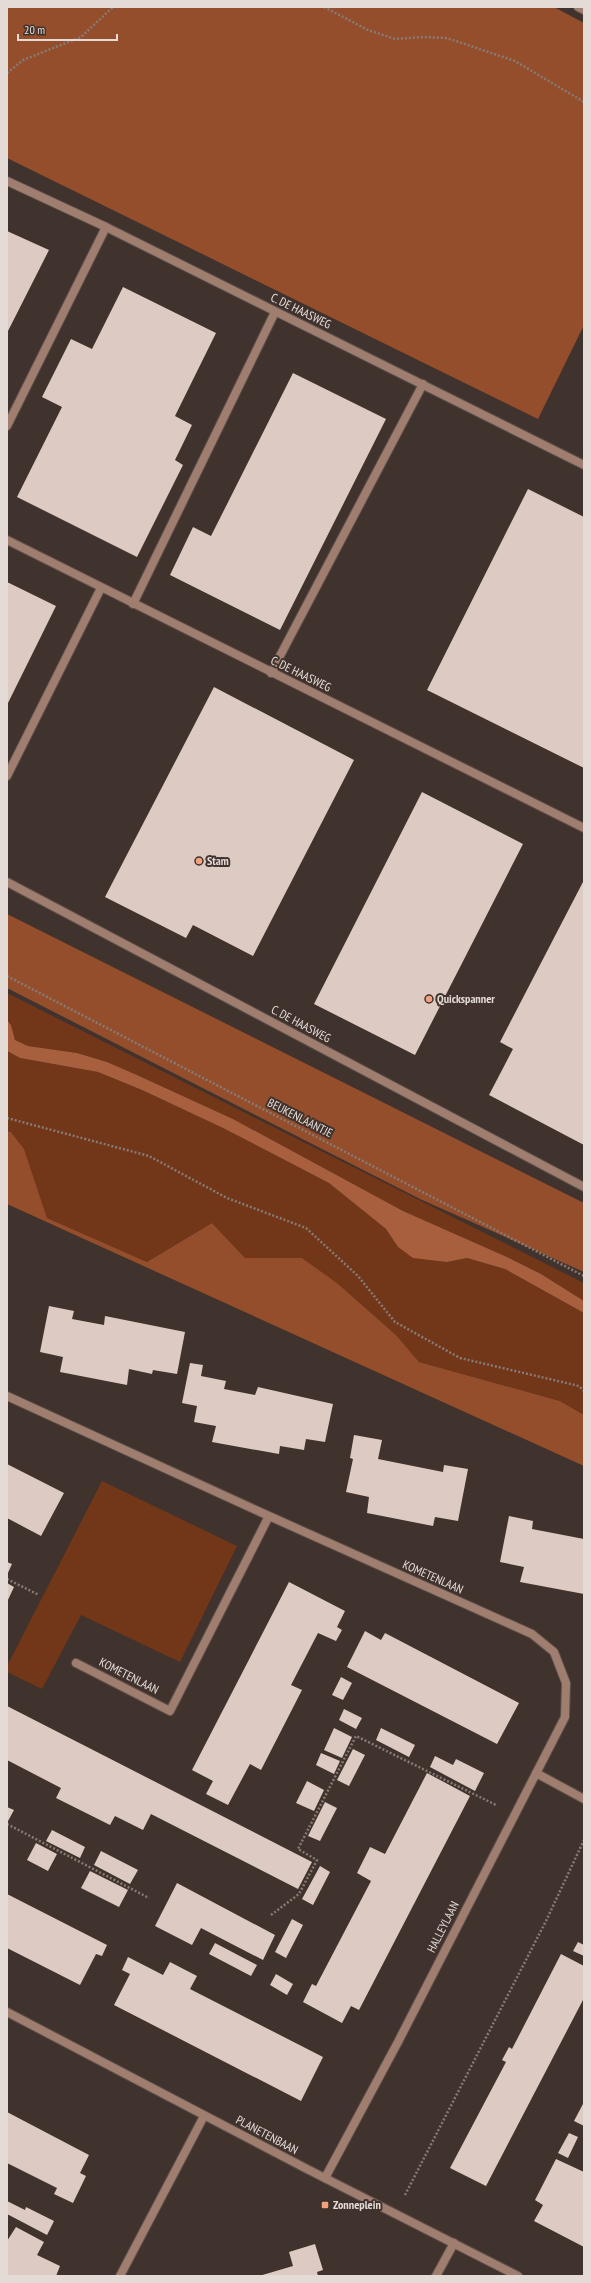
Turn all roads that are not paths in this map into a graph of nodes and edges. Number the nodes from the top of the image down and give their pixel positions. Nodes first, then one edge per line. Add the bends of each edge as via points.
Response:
1 (578, 7) edge
2 (584, 10) edge
3 (7, 181) edge
4 (106, 227) junction
5 (275, 312) junction
6 (423, 384) junction
7 (7, 426) edge
8 (584, 465) edge
9 (7, 540) edge
10 (101, 588) junction
11 (134, 604) junction
12 (271, 673) junction
13 (7, 776) edge
14 (584, 828) edge
15 (7, 882) edge
16 (584, 1187) edge
17 (7, 1396) edge
18 (269, 1516) junction
19 (76, 1663) dead end
20 (566, 1683) joint
21 (536, 1773) junction
22 (584, 1799) edge
23 (7, 2012) edge
24 (204, 2116) junction
25 (325, 2178) junction
26 (454, 2243) junction
27 (120, 2276) edge
28 (436, 2276) edge
29 (518, 2276) edge

1 - 2 street
3 - 4 street, C. DE HAASWEG
4 - 5 street, C. DE HAASWEG
4 - 7 street
5 - 6 street, C. DE HAASWEG
5 - 11 street
6 - 8 street, C. DE HAASWEG
6 - 12 street
9 - 10 street, C. DE HAASWEG
10 - 11 street, C. DE HAASWEG
10 - 13 street
11 - 12 street, C. DE HAASWEG
12 - 14 street, C. DE HAASWEG
15 - 16 street, C. DE HAASWEG
17 - 18 street, KOMETENLAAN
18 - 19 street, KOMETENLAAN via 170,1711
18 - 20 street, KOMETENLAAN via 532,1634 554,1652
20 - 21 street, HALLEYLAAN via 565,1717
21 - 22 street
21 - 25 street, HALLEYLAAN
23 - 24 street, PLANETENBAAN
24 - 25 street, PLANETENBAAN
24 - 27 street
25 - 26 street, PLANETENBAAN
26 - 28 street
26 - 29 street, PLANETENBAAN

